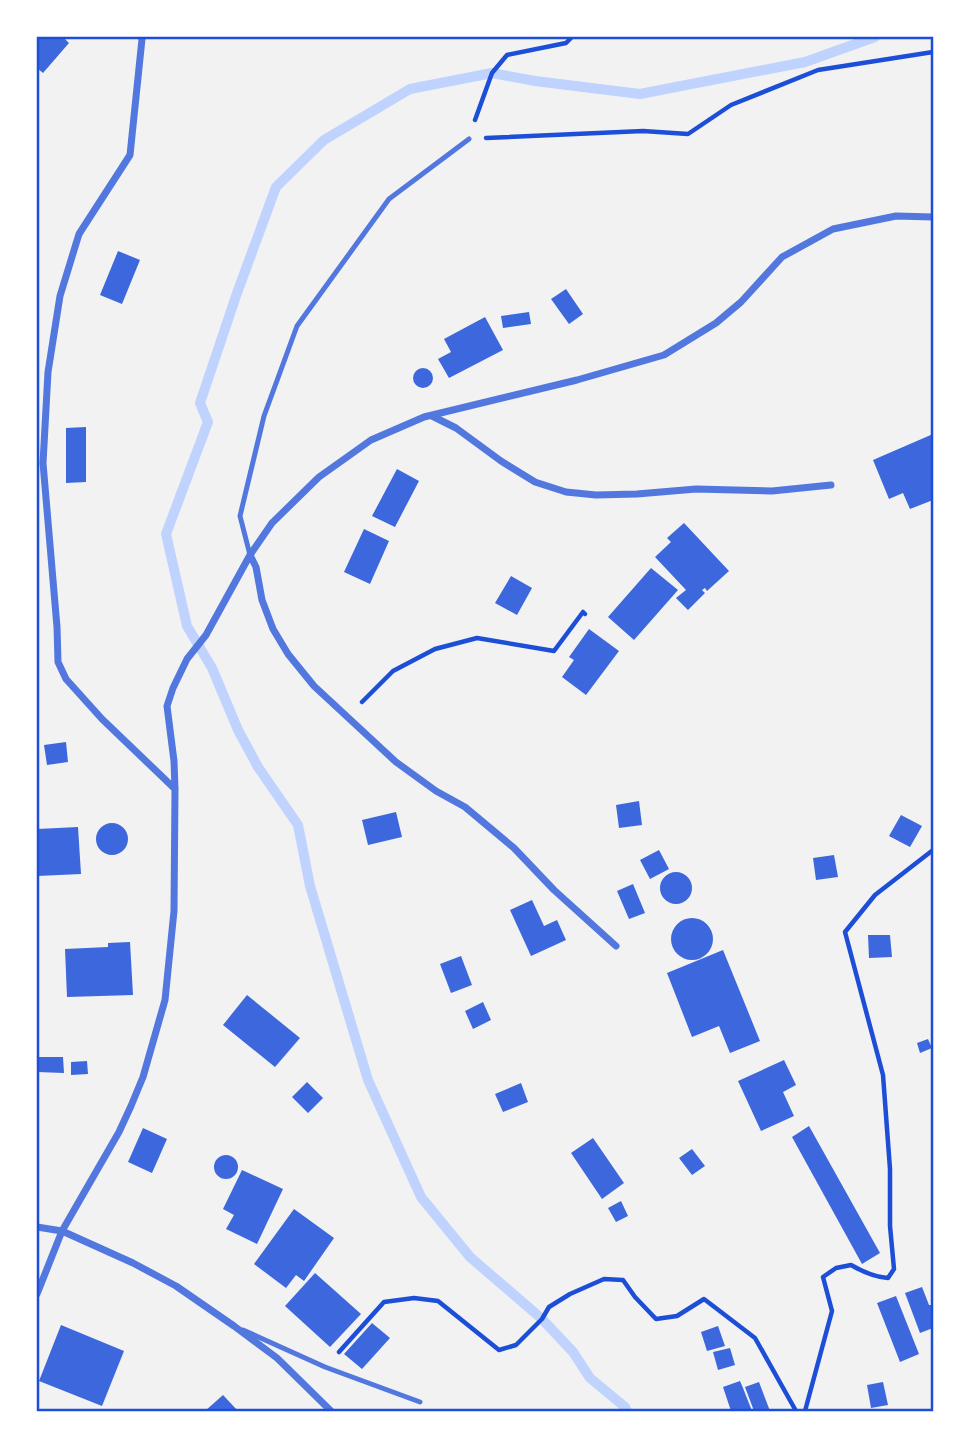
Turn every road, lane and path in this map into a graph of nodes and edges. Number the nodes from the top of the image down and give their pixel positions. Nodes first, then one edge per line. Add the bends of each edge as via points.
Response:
1 (141, 37) edge
2 (572, 37) edge
3 (933, 52) edge
4 (469, 139) junction
5 (933, 217) edge
6 (431, 415) junction
7 (831, 485) dead end
8 (250, 555) junction
9 (585, 614) dead end
10 (349, 720) junction
11 (176, 789) junction
12 (933, 850) edge
13 (616, 946) dead end
14 (37, 1227) edge
15 (62, 1231) junction
16 (37, 1294) edge
17 (234, 1326) junction
18 (325, 1367) junction
19 (420, 1402) dead end
20 (331, 1411) edge
21 (796, 1411) edge
22 (805, 1411) edge

1 - 11 street via 130,155 79,234 60,296 48,372 43,463 58,662 66,679 102,719
2 - 4 path via 566,43 507,55 492,73
3 - 4 path via 818,70 731,105 688,134 643,131
4 - 8 lane via 389,198 297,326 264,416 240,516
5 - 6 street via 896,216 833,229 782,257 741,303 664,355
6 - 7 street via 534,482 566,492 772,491
6 - 8 street via 371,440 319,477 272,523
8 - 10 street via 273,629 314,686
8 - 11 street via 206,635 187,659 167,706
9 - 10 path via 554,651 477,638 435,649 393,671
10 - 13 street via 396,762 465,807 514,848
11 - 15 street via 174,911 165,1000 131,1106
12 - 22 path via 875,895 845,932 883,1075 894,1269 888,1278 880,1278 851,1265 823,1277 832,1311
14 - 15 street
15 - 16 street
15 - 17 street via 176,1286
17 - 18 lane
17 - 20 street via 277,1358
18 - 19 lane
18 - 21 path via 384,1302 438,1301 499,1350 516,1345 549,1307 570,1294 604,1279 623,1280 656,1319 677,1316 704,1299 755,1338

